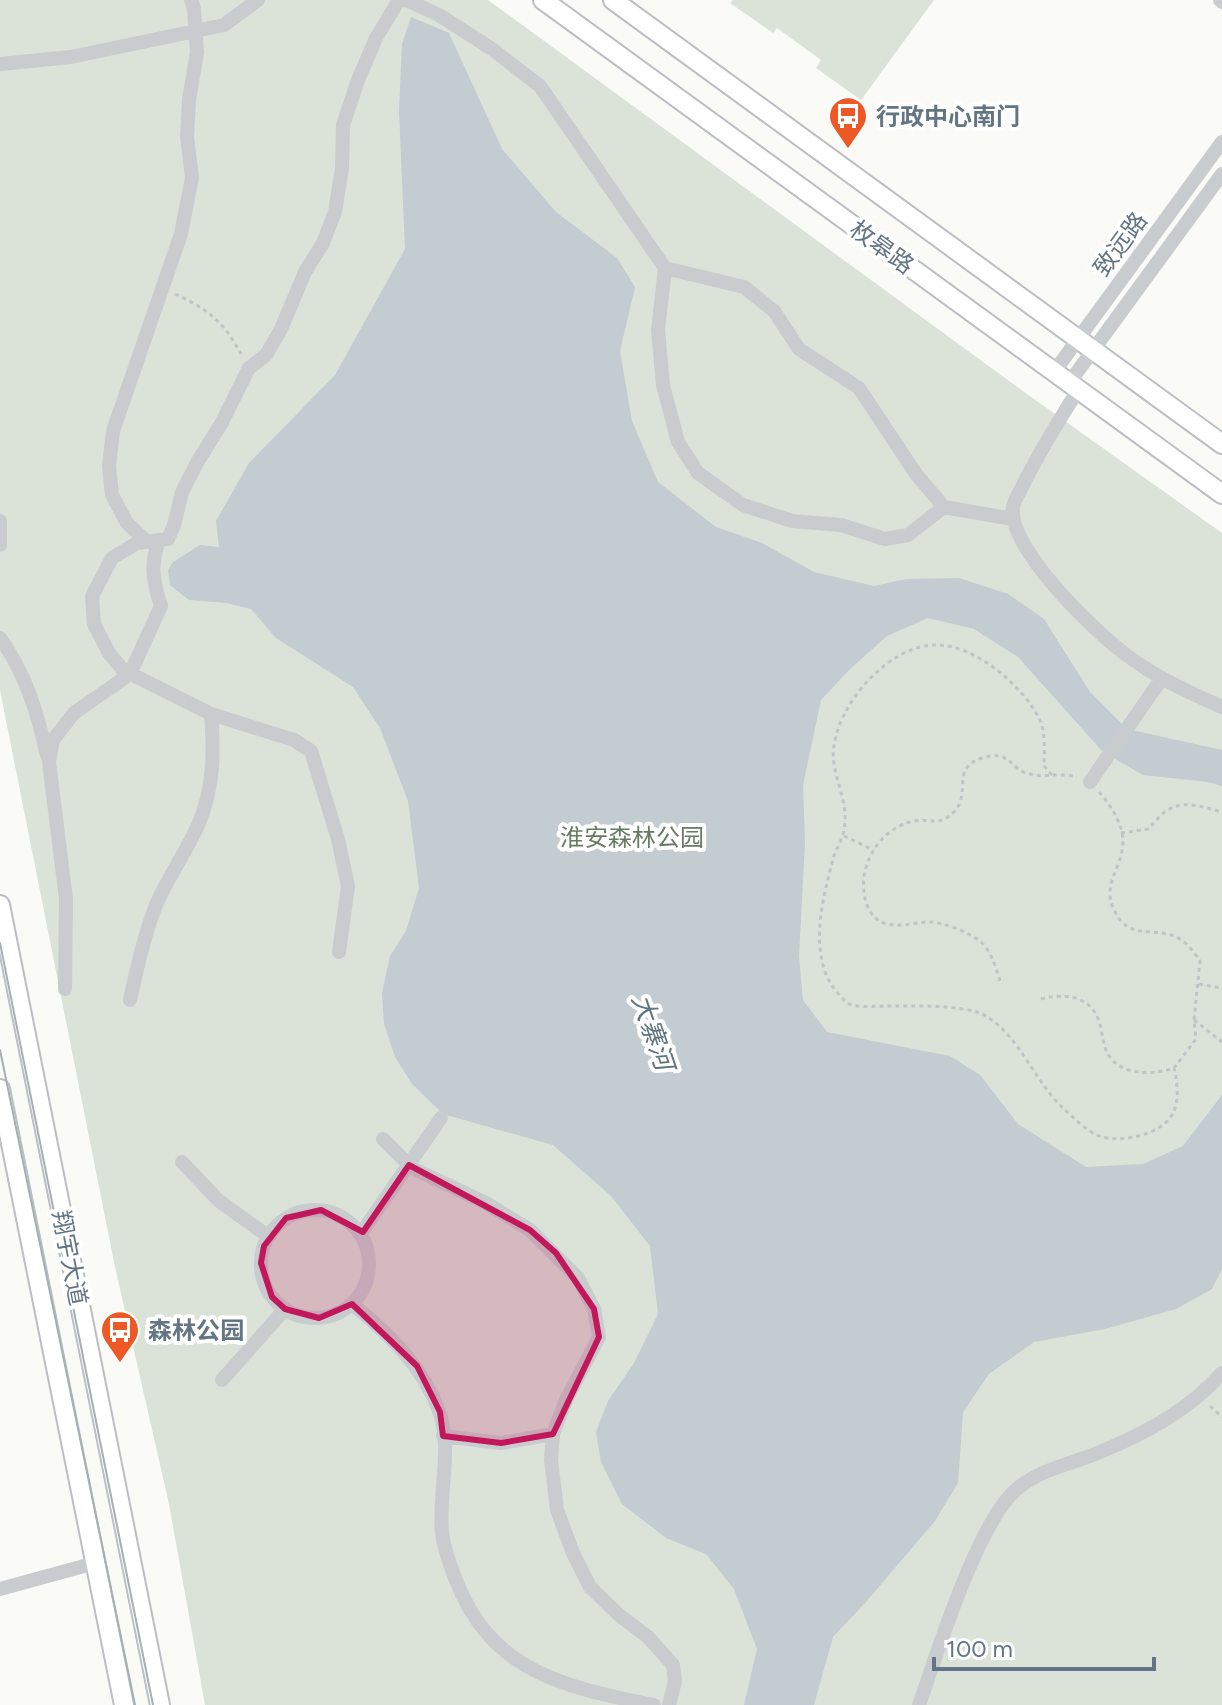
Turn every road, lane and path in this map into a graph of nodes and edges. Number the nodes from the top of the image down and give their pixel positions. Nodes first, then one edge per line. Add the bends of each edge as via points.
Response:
1 (191, 0) edge
2 (258, 0) edge
3 (399, 0) edge
4 (406, 0) edge
5 (543, 0) edge
6 (613, 0) edge
7 (196, 30) junction
8 (0, 64) edge
9 (1222, 142) edge
10 (1222, 174) edge
11 (665, 268) junction
12 (164, 288) junction
13 (1086, 344) junction
14 (249, 368) junction
15 (1067, 382) junction
16 (1222, 444) edge
17 (1222, 494) edge
18 (944, 507) junction
19 (1013, 519) junction
20 (0, 521) edge
21 (152, 540) junction
22 (0, 545) edge
23 (0, 638) edge
24 (130, 674) junction
25 (1162, 678) junction
26 (1222, 707) edge
27 (211, 714) junction
28 (49, 762) junction
29 (1052, 775) junction
30 (1090, 782) junction
31 (1222, 812) edge
32 (1121, 833) junction
33 (843, 835) junction
34 (873, 850) junction
35 (0, 905) edge
36 (339, 952) dead end
37 (1000, 981) dead end
38 (1199, 984) junction
39 (1222, 988) edge
40 (65, 989) dead end
41 (1041, 999) dead end
42 (130, 1000) dead end
43 (1194, 1020) junction
44 (1222, 1042) edge
45 (1174, 1068) junction
46 (0, 1089) edge
47 (441, 1118) dead end
48 (383, 1139) dead end
49 (182, 1162) dead end
50 (409, 1165) junction
51 (360, 1235) junction
52 (269, 1237) junction
53 (352, 1304) junction
54 (285, 1309) junction
55 (1222, 1373) edge
56 (222, 1380) dead end
57 (1198, 1398) junction
58 (1222, 1417) edge
59 (553, 1434) junction
60 (443, 1436) junction
61 (95, 1563) junction
62 (0, 1589) edge
63 (645, 1704) edge
64 (124, 1705) edge
65 (160, 1705) edge
66 (669, 1705) edge
67 (919, 1705) edge

1 - 7 street
2 - 7 street via 224,25
3 - 14 street via 376,38 343,125 335,212 323,243 266,355
4 - 11 street via 452,23 540,86
5 - 15 main road, 枚皋路
6 - 13 main road, 枚皋路
7 - 8 street via 71,57
7 - 12 street via 187,136 192,178
9 - 13 street, 致远路
10 - 13 street
11 - 18 street via 744,287 774,311 799,349 859,388
11 - 18 street via 658,330 663,385 678,442 698,473 743,505 792,521 841,525 885,539 908,535
12 - 14 path via 224,325
12 - 21 street via 113,431 109,466 112,495 127,523
13 - 15 street, 致远路
13 - 16 main road, 枚皋路
14 - 21 street via 182,492 168,539
15 - 17 main road, 枚皋路
15 - 19 street, 致远路 via 1013,505
18 - 19 street
19 - 25 street via 1023,547 1057,589 1124,654
20 - 22 street
21 - 24 street via 153,582 161,606
21 - 24 street via 112,558 92,596 94,624
23 - 28 street via 29,687
24 - 27 street
24 - 28 street via 74,713 53,740
25 - 26 street
25 - 30 street
27 - 36 street via 294,740 311,751 348,886
27 - 42 street via 215,755 210,787 199,822 157,903
28 - 40 street via 66,899
29 - 30 path
29 - 33 path via 1044,766 1039,719 1013,685 977,657 937,644 918,647 880,669 846,712 835,740 834,762 846,815
29 - 34 path via 1025,773 997,755 970,763 963,773 959,806 949,817 894,829
30 - 32 path via 1105,798
31 - 32 path via 1180,804 1168,808 1149,829
32 - 38 path via 1108,895 1116,914 1125,926 1177,937 1191,948 1200,961
33 - 34 path
33 - 45 path via 832,860 820,939 822,965 849,1004 925,1006 985,1015 1055,1100 1100,1136 1125,1139 1169,1121 1177,1105
34 - 37 path via 864,886 868,908 882,922 902,927 932,922 962,931 981,942
35 - 65 main road, 翔宇大道
38 - 39 path
38 - 43 path
41 - 45 path via 1071,995 1095,1011 1110,1058 1124,1069
43 - 44 path
43 - 45 path via 1196,1039
46 - 61 main road, 翔宇大道
47 - 50 street
48 - 50 street
49 - 52 street via 218,1200
50 - 51 street
50 - 59 street via 530,1230 578,1278 594,1309 599,1337
51 - 52 street via 338,1215 321,1210 286,1218
51 - 53 street via 369,1256 369,1274
52 - 54 street via 261,1263 263,1281
53 - 54 street via 319,1318
53 - 60 street via 417,1366 440,1412
54 - 56 street
55 - 57 street
57 - 58 path
57 - 67 street via 1162,1423 1098,1453 1052,1467 1015,1490 985,1536
59 - 60 street via 501,1443
59 - 66 street via 557,1510 573,1553 590,1587 673,1665
60 - 63 street via 442,1532 465,1603 488,1635 517,1661 555,1682
61 - 62 street
61 - 64 main road, 翔宇大道

